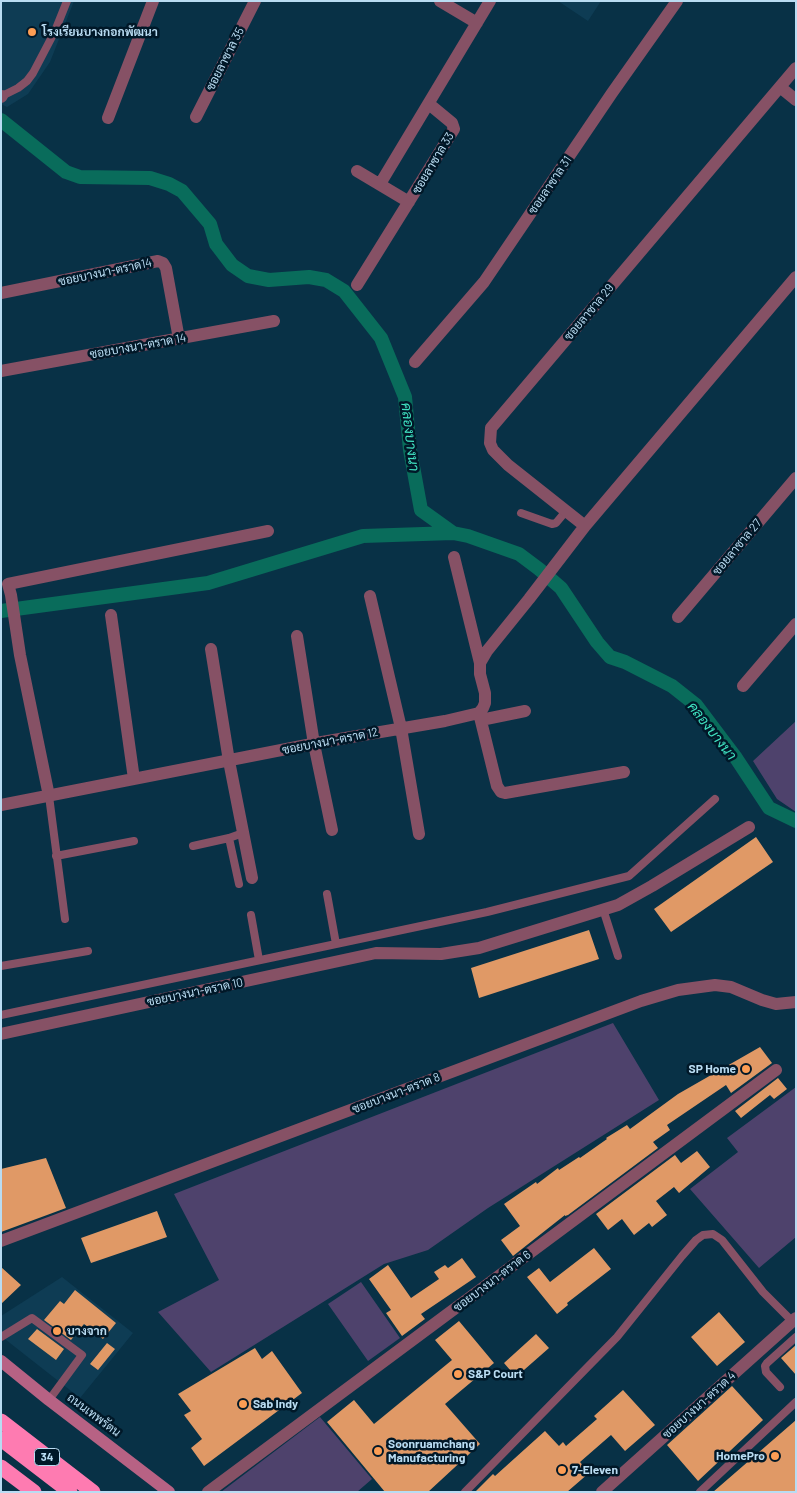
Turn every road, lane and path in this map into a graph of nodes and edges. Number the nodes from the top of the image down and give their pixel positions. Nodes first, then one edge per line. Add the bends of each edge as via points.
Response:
1 (67, 1) edge
2 (153, 1) edge
3 (255, 1) edge
4 (440, 1) edge
5 (490, 1) edge
6 (678, 1) edge
7 (476, 23) junction
8 (796, 68) edge
9 (780, 87) junction
10 (2, 96) edge
11 (796, 100) edge
12 (429, 104) junction
13 (196, 117) dead end
14 (108, 118) dead end
15 (357, 171) dead end
16 (380, 184) junction
17 (409, 202) junction
18 (796, 277) edge
19 (357, 285) dead end
20 (1, 293) edge
21 (274, 321) dead end
22 (179, 338) junction
23 (415, 362) dead end
24 (1, 371) edge
25 (796, 478) edge
26 (566, 511) junction
27 (521, 513) dead end
28 (585, 526) junction
29 (268, 531) dead end
30 (454, 557) dead end
31 (7, 588) edge
32 (370, 596) dead end
33 (111, 615) dead end
34 (678, 616) dead end
35 (796, 624) edge
36 (297, 636) dead end
37 (211, 649) dead end
38 (480, 663) junction
39 (743, 686) dead end
40 (525, 711) dead end
41 (480, 716) junction
42 (401, 728) junction
43 (314, 744) junction
44 (229, 761) junction
45 (624, 772) dead end
46 (134, 779) junction
47 (49, 796) junction
48 (715, 799) dead end
49 (1, 806) edge
50 (749, 828) dead end
51 (332, 830) dead end
52 (243, 832) junction
53 (419, 834) dead end
54 (228, 838) junction
55 (134, 841) dead end
56 (193, 846) dead end
57 (56, 856) junction
58 (252, 878) dead end
59 (239, 884) dead end
60 (326, 894) dead end
61 (603, 909) junction
62 (251, 915) dead end
63 (65, 920) dead end
64 (336, 944) junction
65 (88, 951) dead end
66 (618, 956) dead end
67 (259, 960) junction
68 (1, 966) edge
69 (796, 1002) edge
70 (1, 1015) edge
71 (1, 1034) edge
72 (776, 1070) dead end
73 (1, 1241) edge
74 (794, 1320) edge
75 (1, 1337) edge
76 (796, 1337) edge
77 (1, 1361) edge
78 (1, 1370) edge
79 (780, 1387) dead end
80 (47, 1398) junction
81 (796, 1402) edge
82 (1, 1421) edge
83 (1, 1439) edge
84 (1, 1467) edge
85 (34, 1492) edge
86 (70, 1492) edge
87 (93, 1492) edge
88 (169, 1492) edge
89 (208, 1492) edge
90 (465, 1492) edge
91 (602, 1492) edge
92 (700, 1492) edge

1 - 10 lane via 33,73 18,88
2 - 14 street
3 - 13 street, ซอยลาซาล 35
4 - 7 street
5 - 7 street
6 - 23 street, ซอยลาซาล 31 via 484,282
7 - 12 street
8 - 9 street, ซอยลาซาล 29
9 - 11 street
9 - 26 street, ซอยลาซาล 29 via 491,428 493,450
12 - 16 street
12 - 17 street, ซอยลาซาล 33 via 452,123 454,129
15 - 16 street, ซอยลาซาล 33
16 - 17 street, ซอยลาซาล 33
17 - 19 street, ซอยลาซาล 33
18 - 28 street
20 - 22 street, ซอยบางนา-ตราด14 via 158,261 166,268
21 - 22 street, ซอยบางนา-ตราด 14
22 - 24 street, ซอยบางนา-ตราด 14
25 - 34 street, ซอยลาซาล 27
26 - 27 lane via 552,524
26 - 28 street, ซอยลาซาล 29
28 - 38 street
29 - 31 street
30 - 38 street
31 - 47 street
32 - 42 street
33 - 46 street
35 - 39 street
36 - 43 street
37 - 44 street
38 - 41 street via 485,703
40 - 41 street, ซอยบางนา-ตราด 12
41 - 42 street, ซอยบางนา-ตราด 12
41 - 45 street via 501,792
42 - 43 street, ซอยบางนา-ตราด 12
42 - 53 street
43 - 44 street, ซอยบางนา-ตราด 12
43 - 51 street
44 - 46 street, ซอยบางนา-ตราด 12
44 - 52 street
46 - 47 street, ซอยบางนา-ตราด 12
47 - 49 street, ซอยบางนา-ตราด 12
47 - 57 lane
48 - 64 lane via 629,876 487,912
50 - 61 street, ซอยบางนา-ตราด 10 via 618,905
52 - 54 lane
52 - 58 street
54 - 56 lane
54 - 59 lane
55 - 57 lane
57 - 63 lane
60 - 64 lane
61 - 66 lane
61 - 71 street, ซอยบางนา-ตราด 10 via 479,948 441,954 376,953
62 - 67 lane
64 - 67 lane
65 - 68 lane
67 - 70 lane
69 - 73 street, ซอยบางนา-ตราด 8 via 776,1004 731,986 695,987 668,993
72 - 89 street, ซอยบางนา-ตราด 6
74 - 90 lane via 763,1292 722,1240 713,1234 703,1235 676,1263 617,1337
74 - 91 street, ซอยบางนา-ตราด 4
75 - 80 lane via 32,1318 82,1356
76 - 79 lane via 765,1366 766,1372
77 - 80 main road, ถนนเทพรัตน
78 - 80 main road
80 - 88 main road, ถนนเทพรัตน
81 - 92 lane
82 - 87 highway, 34
83 - 86 highway
84 - 85 highway

